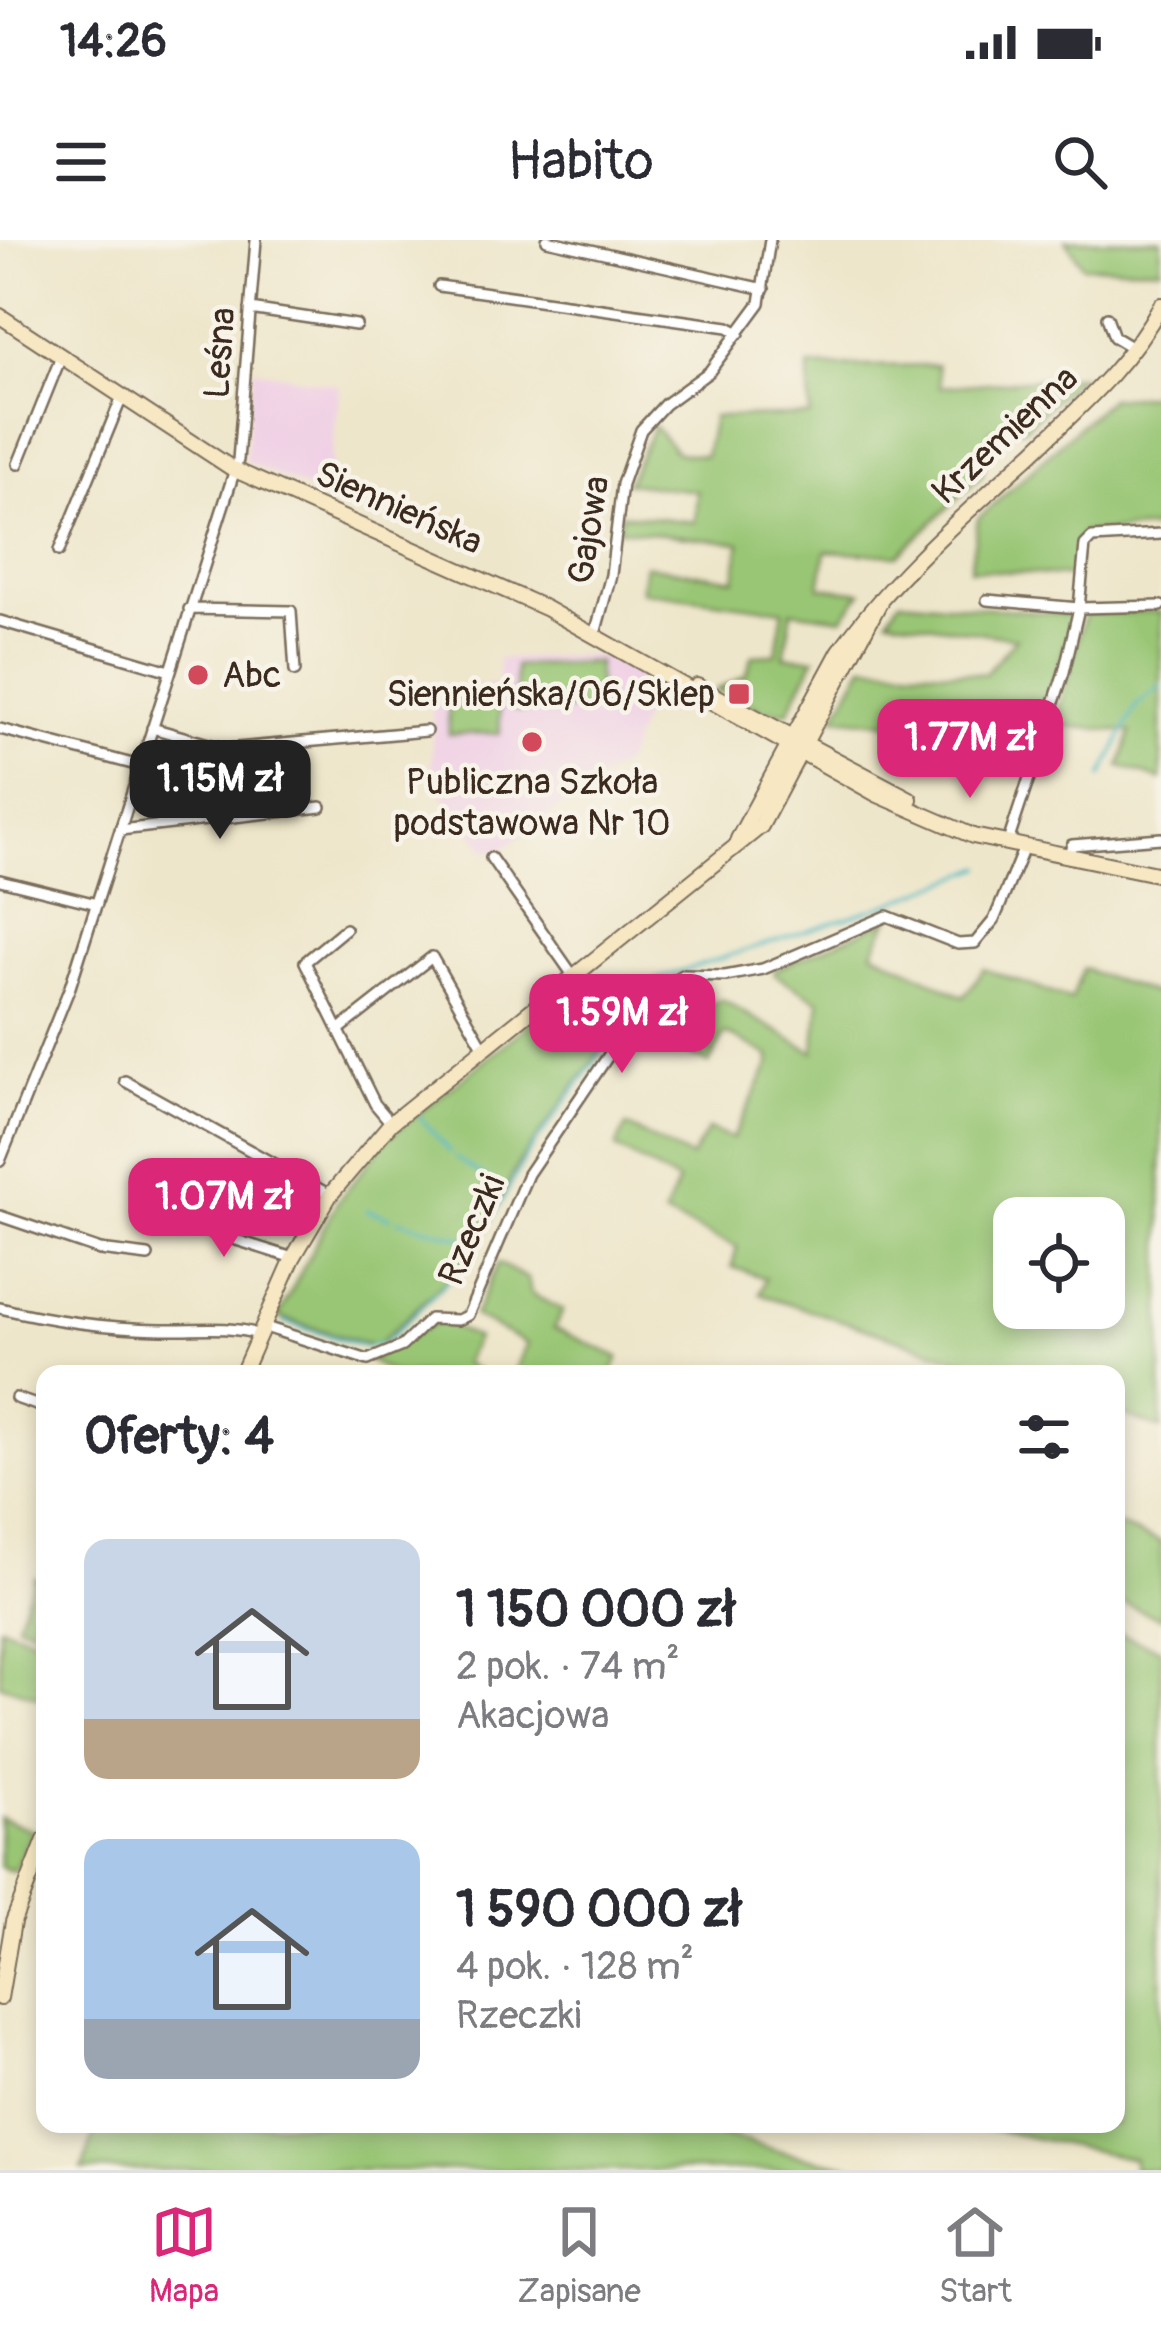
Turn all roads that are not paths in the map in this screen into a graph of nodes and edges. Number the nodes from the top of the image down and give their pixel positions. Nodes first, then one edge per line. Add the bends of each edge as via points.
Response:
1 (256, 240) edge
2 (547, 240) edge
3 (770, 240) edge
4 (439, 286) dead end
5 (764, 289) junction
6 (1161, 305) edge
7 (250, 309) junction
8 (0, 316) edge
9 (1107, 317) dead end
10 (356, 325) dead end
11 (739, 333) junction
12 (1134, 349) junction
13 (61, 357) junction
14 (122, 397) junction
15 (18, 464) dead end
16 (233, 469) junction
17 (1161, 533) edge
18 (59, 551) dead end
19 (987, 600) dead end
20 (1161, 606) edge
21 (1079, 608) junction
22 (189, 609) junction
23 (0, 621) edge
24 (595, 634) junction
25 (170, 671) junction
26 (296, 671) dead end
27 (152, 728) junction
28 (0, 730) edge
29 (426, 731) dead end
30 (970, 735) dead end
31 (1046, 735) junction
32 (798, 745) junction
33 (140, 766) junction
34 (321, 807) dead end
35 (120, 830) junction
36 (1161, 838) edge
37 (1009, 842) junction
38 (1025, 844) junction
39 (1070, 854) junction
40 (491, 858) dead end
41 (1161, 874) edge
42 (0, 880) edge
43 (97, 904) junction
44 (346, 929) dead end
45 (570, 976) junction
46 (340, 1029) junction
47 (619, 1040) junction
48 (484, 1048) junction
49 (125, 1081) dead end
50 (391, 1124) junction
51 (0, 1161) edge
52 (330, 1195) junction
53 (0, 1216) edge
54 (170, 1220) dead end
55 (148, 1256) dead end
56 (293, 1258) junction
57 (0, 1308) edge
58 (260, 1330) junction
59 (246, 1365) edge
60 (16, 1398) dead end
61 (36, 1405) edge
62 (36, 1863) edge
63 (0, 1998) edge

1 - 7 street, Leśna
2 - 5 street
3 - 5 street, Gajowa
4 - 11 street
5 - 11 street, Gajowa
6 - 12 main road, Krzemienna
7 - 10 street
7 - 16 street, Leśna
8 - 13 main road, Siennieńska
9 - 12 street via 1114,337
11 - 24 street, Gajowa via 709,372 641,430 626,468
12 - 32 main road, Krzemienna via 880,602 838,652
13 - 14 main road, Siennieńska
13 - 15 street
14 - 16 main road, Siennieńska
14 - 18 street
16 - 22 street, Leśna
16 - 24 main road, Siennieńska
17 - 21 street via 1088,541
19 - 21 street
20 - 21 street
21 - 31 street
22 - 25 street, Leśna
22 - 26 street via 291,611
23 - 25 street
24 - 32 main road, Siennieńska
25 - 27 street, Leśna
27 - 29 street via 226,749
27 - 33 street, Leśna
28 - 33 street
30 - 31 street
31 - 37 street
32 - 37 main road, Siennieńska via 955,830
32 - 45 main road via 732,848
33 - 35 street, Leśna
34 - 35 street
35 - 43 street, Leśna
36 - 39 street, Siennieńska via 1072,845
37 - 38 main road, Siennieńska
38 - 39 main road, Siennieńska
38 - 47 street, Rzeczki via 994,920 975,943 887,916 763,969 682,975
39 - 41 main road, Siennieńska
40 - 45 street
42 - 43 street
43 - 51 street, Leśna
44 - 46 street via 305,962
45 - 47 street
45 - 48 main road
46 - 48 street via 432,957
46 - 50 street
47 - 58 street, Rzeczki via 529,1174 468,1315 430,1319 402,1346 368,1360
48 - 50 main road
49 - 52 street
50 - 52 main road
52 - 56 main road
53 - 55 street via 100,1250
54 - 56 street
56 - 58 main road
57 - 58 street, Rzeczki via 78,1324
58 - 59 main road
60 - 61 street
62 - 63 main road via 13,1922

